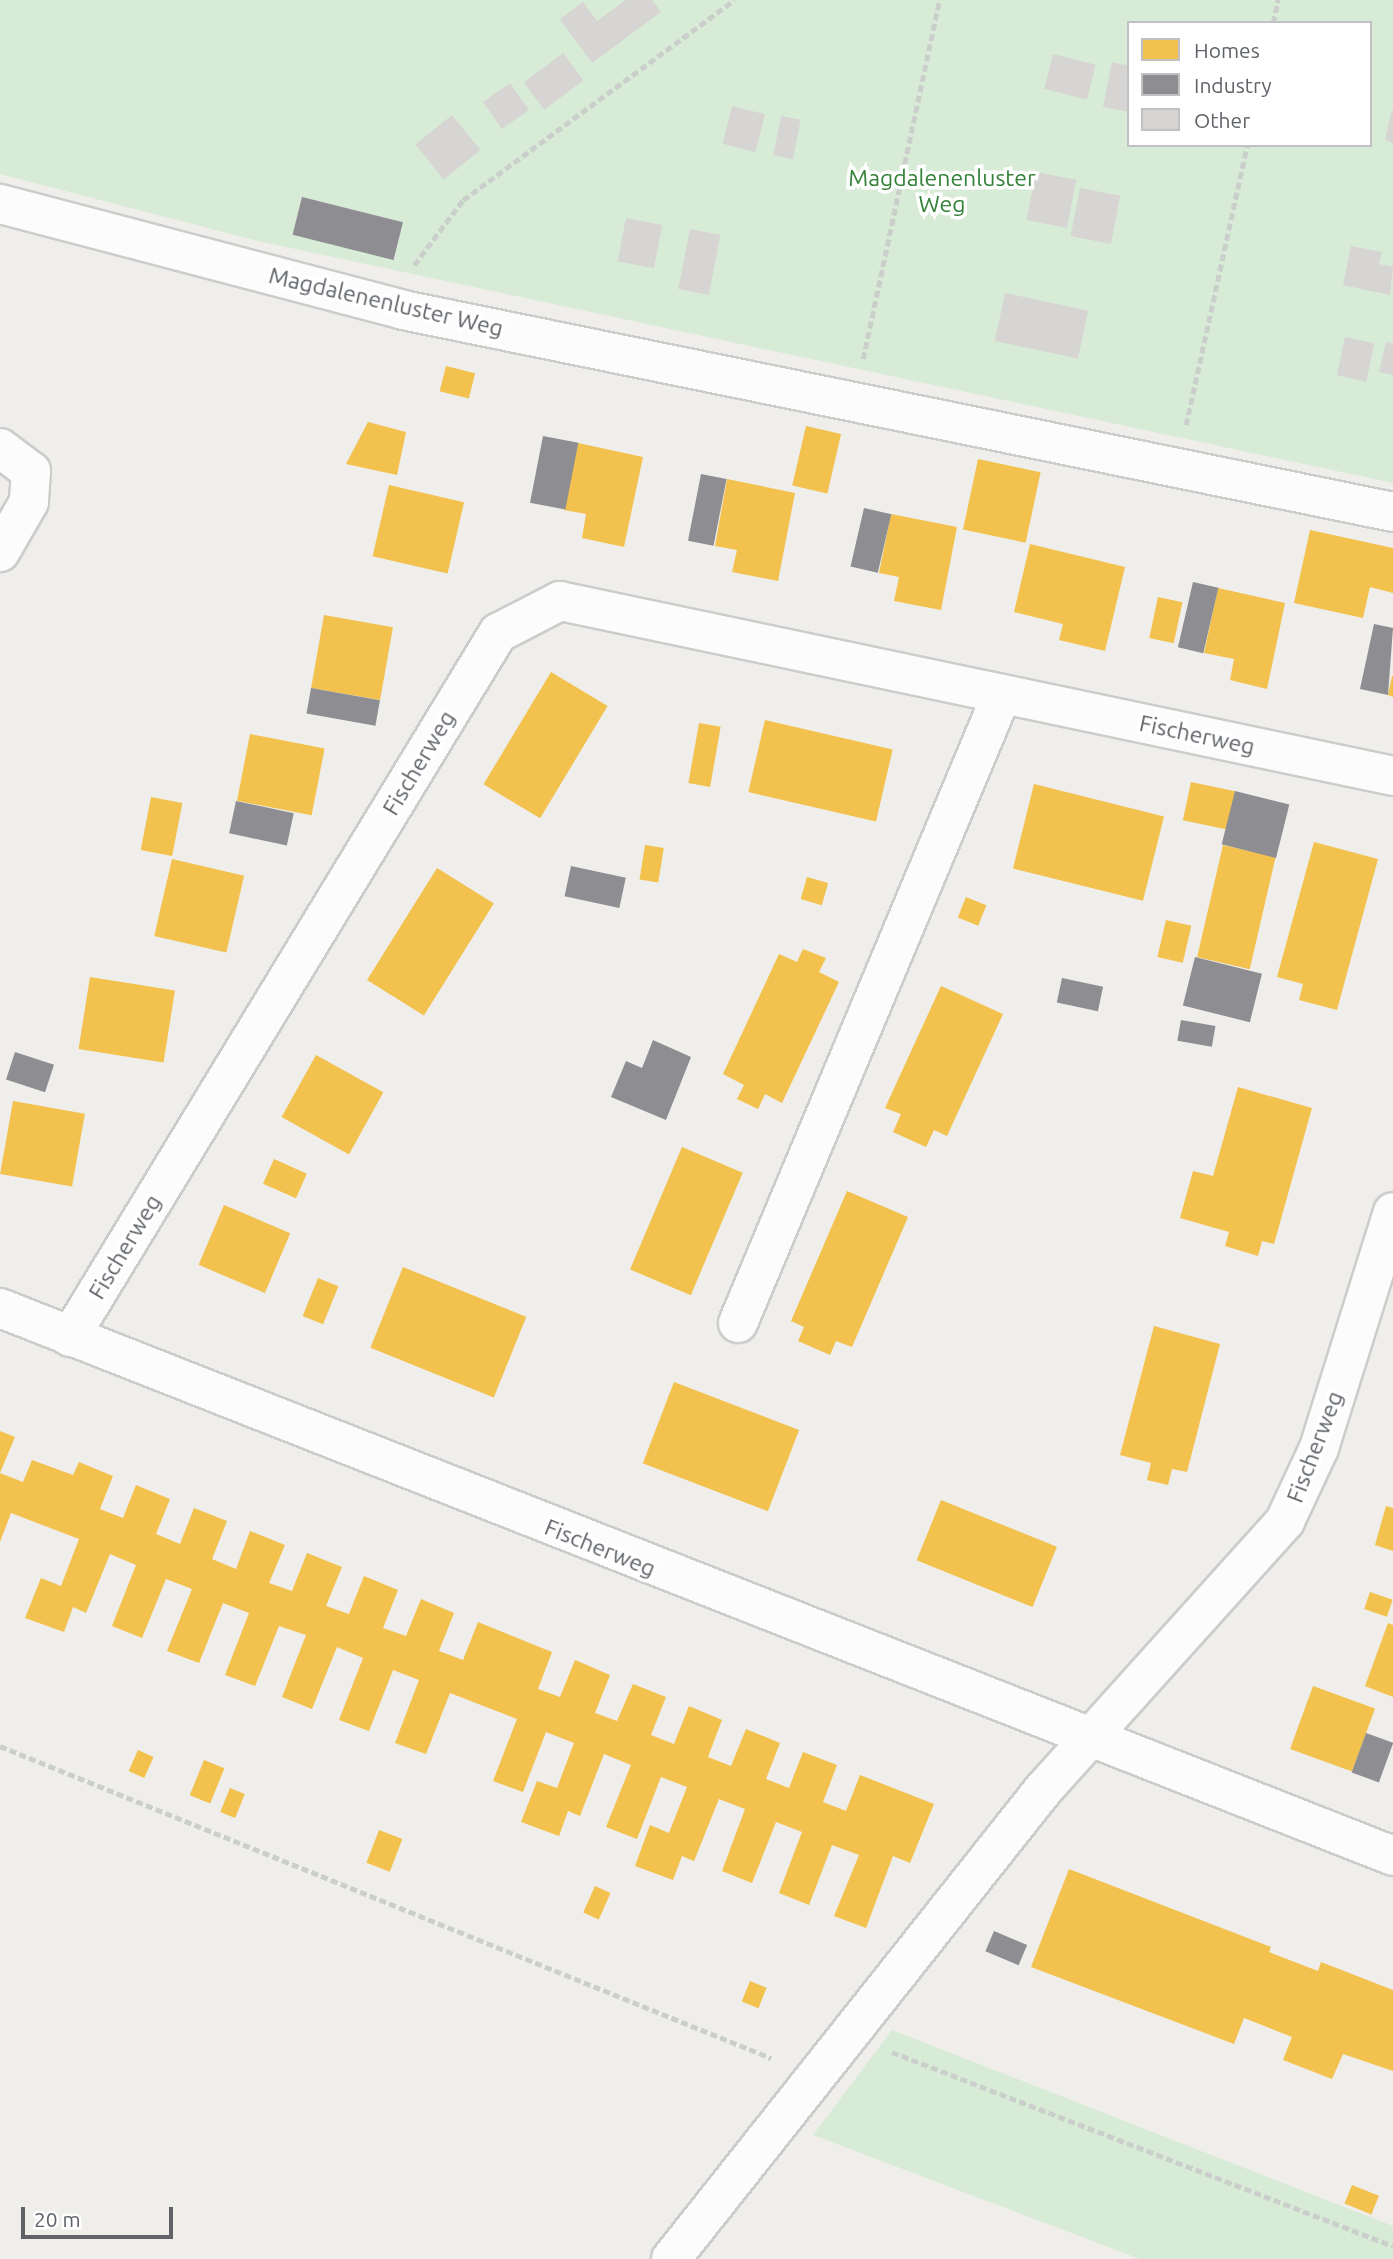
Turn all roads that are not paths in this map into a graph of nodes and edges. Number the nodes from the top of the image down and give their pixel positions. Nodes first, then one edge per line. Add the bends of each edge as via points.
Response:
1 (0, 204) edge
2 (0, 448) edge
3 (1393, 512) edge
4 (0, 552) edge
5 (1002, 694) junction
6 (1393, 776) edge
7 (1393, 1212) edge
8 (0, 1308) edge
9 (738, 1323) dead end
10 (70, 1337) junction
11 (1092, 1742) junction
12 (1393, 1857) edge
13 (671, 2259) edge

1 - 3 street, Magdalenenluster Weg via 403,310
2 - 4 street via 31,471 29,502
5 - 6 street, Fischerweg
5 - 9 street
5 - 10 street, Fischerweg via 560,601 498,633
7 - 11 street, Fischerweg via 1319,1448 1286,1521
8 - 10 street, Fischerweg
10 - 11 street, Fischerweg
11 - 12 street, Fischerweg
11 - 13 street via 1043,1790

